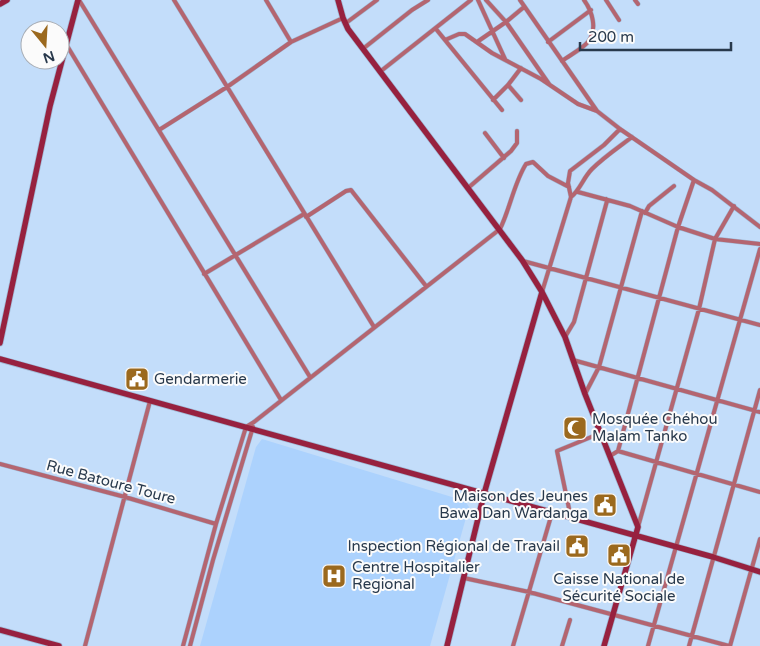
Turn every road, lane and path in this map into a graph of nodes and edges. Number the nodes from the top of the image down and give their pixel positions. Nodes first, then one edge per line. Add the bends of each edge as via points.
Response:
1 (7, 0) edge
2 (79, 0) edge
3 (174, 0) edge
4 (266, 0) edge
5 (338, 0) edge
6 (377, 0) edge
7 (428, 0) edge
8 (472, 0) edge
9 (478, 0) edge
10 (486, 0) edge
11 (520, 0) edge
12 (584, 0) edge
13 (606, 0) edge
14 (0, 4) edge
15 (524, 7) junction
16 (590, 10) junction
17 (619, 20) dead end
18 (344, 21) junction
19 (506, 22) junction
20 (436, 29) junction
21 (70, 30) edge
22 (492, 32) junction
23 (445, 40) junction
24 (291, 42) junction
25 (477, 42) junction
26 (548, 42) junction
27 (364, 48) junction
28 (70, 51) edge
29 (504, 59) junction
30 (562, 61) junction
31 (521, 68) junction
32 (59, 70) edge
33 (381, 71) junction
34 (508, 85) junction
35 (550, 85) junction
36 (227, 87) junction
37 (492, 100) junction
38 (521, 100) dead end
39 (502, 110) dead end
40 (597, 110) junction
41 (620, 128) junction
42 (159, 130) junction
43 (517, 132) dead end
44 (485, 133) dead end
45 (632, 137) junction
46 (504, 158) junction
47 (694, 180) junction
48 (674, 186) dead end
49 (569, 187) junction
50 (468, 188) junction
51 (578, 192) junction
52 (571, 197) junction
53 (606, 200) junction
54 (734, 206) junction
55 (643, 212) junction
56 (305, 215) junction
57 (678, 227) junction
58 (760, 227) edge
59 (500, 229) junction
60 (715, 239) junction
61 (760, 244) edge
62 (760, 249) edge
63 (235, 256) junction
64 (522, 260) junction
65 (550, 268) junction
66 (204, 274) junction
67 (587, 278) junction
68 (426, 286) junction
69 (621, 287) junction
70 (542, 292) junction
71 (659, 298) junction
72 (699, 309) junction
73 (740, 320) junction
74 (760, 325) edge
75 (374, 328) junction
76 (565, 337) junction
77 (0, 343) edge
78 (0, 359) edge
79 (573, 360) junction
80 (599, 367) junction
81 (310, 377) junction
82 (638, 378) junction
83 (676, 389) junction
84 (760, 390) edge
85 (585, 394) junction
86 (150, 400) junction
87 (281, 400) junction
88 (717, 400) junction
89 (754, 410) junction
90 (760, 412) edge
91 (253, 425) junction
92 (246, 427) junction
93 (601, 433) junction
94 (618, 451) junction
95 (610, 456) junction
96 (656, 462) junction
97 (0, 464) edge
98 (696, 474) junction
99 (734, 484) junction
100 (760, 492) edge
101 (484, 494) junction
102 (125, 496) junction
103 (552, 513) junction
104 (571, 518) junction
105 (216, 524) junction
106 (638, 527) junction
107 (636, 536) junction
108 (760, 538) edge
109 (676, 547) junction
110 (713, 557) junction
111 (752, 570) junction
112 (760, 572) edge
113 (464, 578) junction
114 (529, 592) junction
115 (614, 614) junction
116 (570, 620) dead end
117 (654, 626) junction
118 (188, 628) junction
119 (0, 630) edge
120 (194, 630) junction
121 (692, 636) junction
122 (51, 645) edge
123 (59, 646) edge
124 (85, 646) edge
125 (183, 646) edge
126 (190, 646) edge
127 (447, 646) edge
128 (514, 646) edge
129 (562, 646) edge
130 (604, 646) edge
131 (648, 646) edge
132 (689, 646) edge
133 (730, 646) edge

1 - 14 street
2 - 21 street
2 - 42 street
3 - 36 street
4 - 24 street
5 - 18 street
6 - 18 street
7 - 27 street
8 - 20 street
9 - 22 street
10 - 19 street
11 - 15 street
12 - 16 street
13 - 17 street
15 - 19 street
15 - 26 street
16 - 26 street
16 - 30 street via 592,36
18 - 24 street
18 - 27 street
19 - 22 street
19 - 35 street
20 - 23 street
20 - 33 street
22 - 25 street
22 - 29 street
23 - 25 street via 463,34
23 - 37 street
24 - 36 street
25 - 29 street
26 - 30 street
27 - 33 street
28 - 66 street
29 - 31 street
30 - 40 street
31 - 34 street
31 - 35 street
32 - 77 street
33 - 50 street
34 - 37 street
34 - 38 street
35 - 40 street via 578,104
36 - 42 street
36 - 56 street
37 - 39 street
40 - 41 street
41 - 45 street
41 - 49 street via 570,171
42 - 63 street
43 - 46 street via 517,143
44 - 46 street
45 - 47 street
45 - 51 street via 592,169
46 - 50 street
47 - 54 street
47 - 57 street
48 - 55 street
49 - 52 street
49 - 59 street via 548,176 533,162 526,164
50 - 59 street
51 - 52 street
51 - 53 street
52 - 65 street
53 - 55 street
53 - 67 street
54 - 58 street
54 - 60 street
55 - 57 street
55 - 69 street
56 - 63 street
56 - 68 street via 351,190
56 - 75 street
57 - 60 street
57 - 71 street
59 - 64 street
59 - 68 street
60 - 61 street
60 - 72 street
62 - 73 street
63 - 66 street
63 - 81 street
64 - 65 street
64 - 70 street
65 - 67 street
65 - 70 street
66 - 87 street
67 - 69 street
67 - 76 street via 574,322
68 - 75 street
69 - 71 street
69 - 80 street
70 - 76 street
70 - 101 street
71 - 72 street
71 - 82 street
72 - 73 street
72 - 83 street
73 - 74 street
73 - 88 street
75 - 81 street
76 - 79 street
78 - 86 street
79 - 80 street
79 - 85 street
80 - 82 street
80 - 85 street
81 - 87 street
82 - 83 street
82 - 94 street
83 - 88 street
83 - 96 street
84 - 89 street
85 - 93 street
86 - 92 street
86 - 102 street
87 - 91 street
88 - 89 street
88 - 98 street
89 - 90 street
89 - 99 street
91 - 92 street
91 - 101 street
91 - 120 street
92 - 105 street
93 - 95 street
93 - 104 street via 557,451
94 - 95 street
94 - 96 street
95 - 106 street
96 - 98 street
96 - 106 street
97 - 102 street, Rue Batoure Toure
98 - 99 street
98 - 109 street
99 - 100 street
99 - 110 street
101 - 103 street
101 - 113 street
102 - 105 street, Rue Batoure Toure
102 - 124 street
103 - 104 street
103 - 114 street
104 - 107 street
105 - 118 street
106 - 107 street
107 - 109 street
107 - 115 street
108 - 111 street
109 - 110 street
109 - 117 street
110 - 111 street
110 - 121 street
111 - 112 street
111 - 133 street
113 - 114 street
113 - 127 street
114 - 115 street
114 - 128 street
115 - 117 street
115 - 130 street
116 - 129 street
117 - 121 street
117 - 131 street
118 - 120 street
118 - 125 street
119 - 122 street
120 - 126 street
121 - 132 street
121 - 133 street
122 - 123 street

